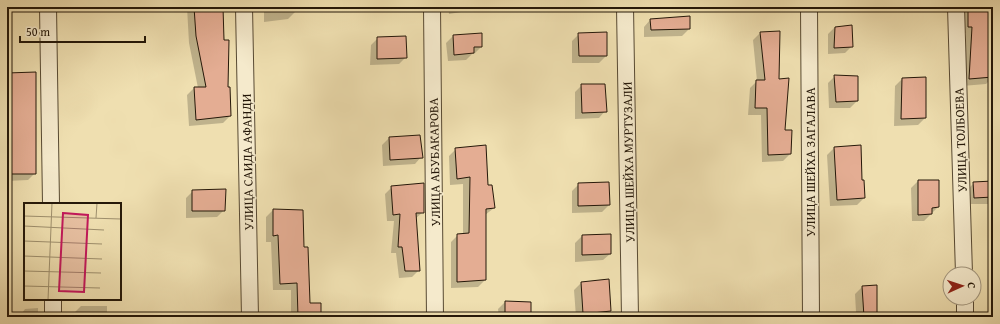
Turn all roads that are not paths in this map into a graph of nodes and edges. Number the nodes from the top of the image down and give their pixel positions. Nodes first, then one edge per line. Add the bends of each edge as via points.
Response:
1 (48, 7) edge
2 (244, 7) edge
3 (432, 7) edge
4 (626, 7) edge
5 (809, 7) edge
6 (956, 7) edge
7 (51, 203) edge
8 (964, 266) edge
9 (53, 300) edge
10 (965, 306) edge
11 (53, 317) edge
12 (250, 317) edge
13 (435, 317) edge
14 (630, 317) edge
15 (811, 317) edge
16 (965, 317) edge

1 - 7 street
2 - 12 street, УЛИЦА САИДА АФАНДИ
3 - 13 street, УЛИЦА АБУБАКАРОВА
4 - 14 street, УЛИЦА ШЕЙХА МУРТУЗАЛИ
5 - 15 street, УЛИЦА ШЕЙХА ЗАГАЛАВА
6 - 8 street, УЛИЦА ТОЛБОЕВА
9 - 11 street
10 - 16 street

